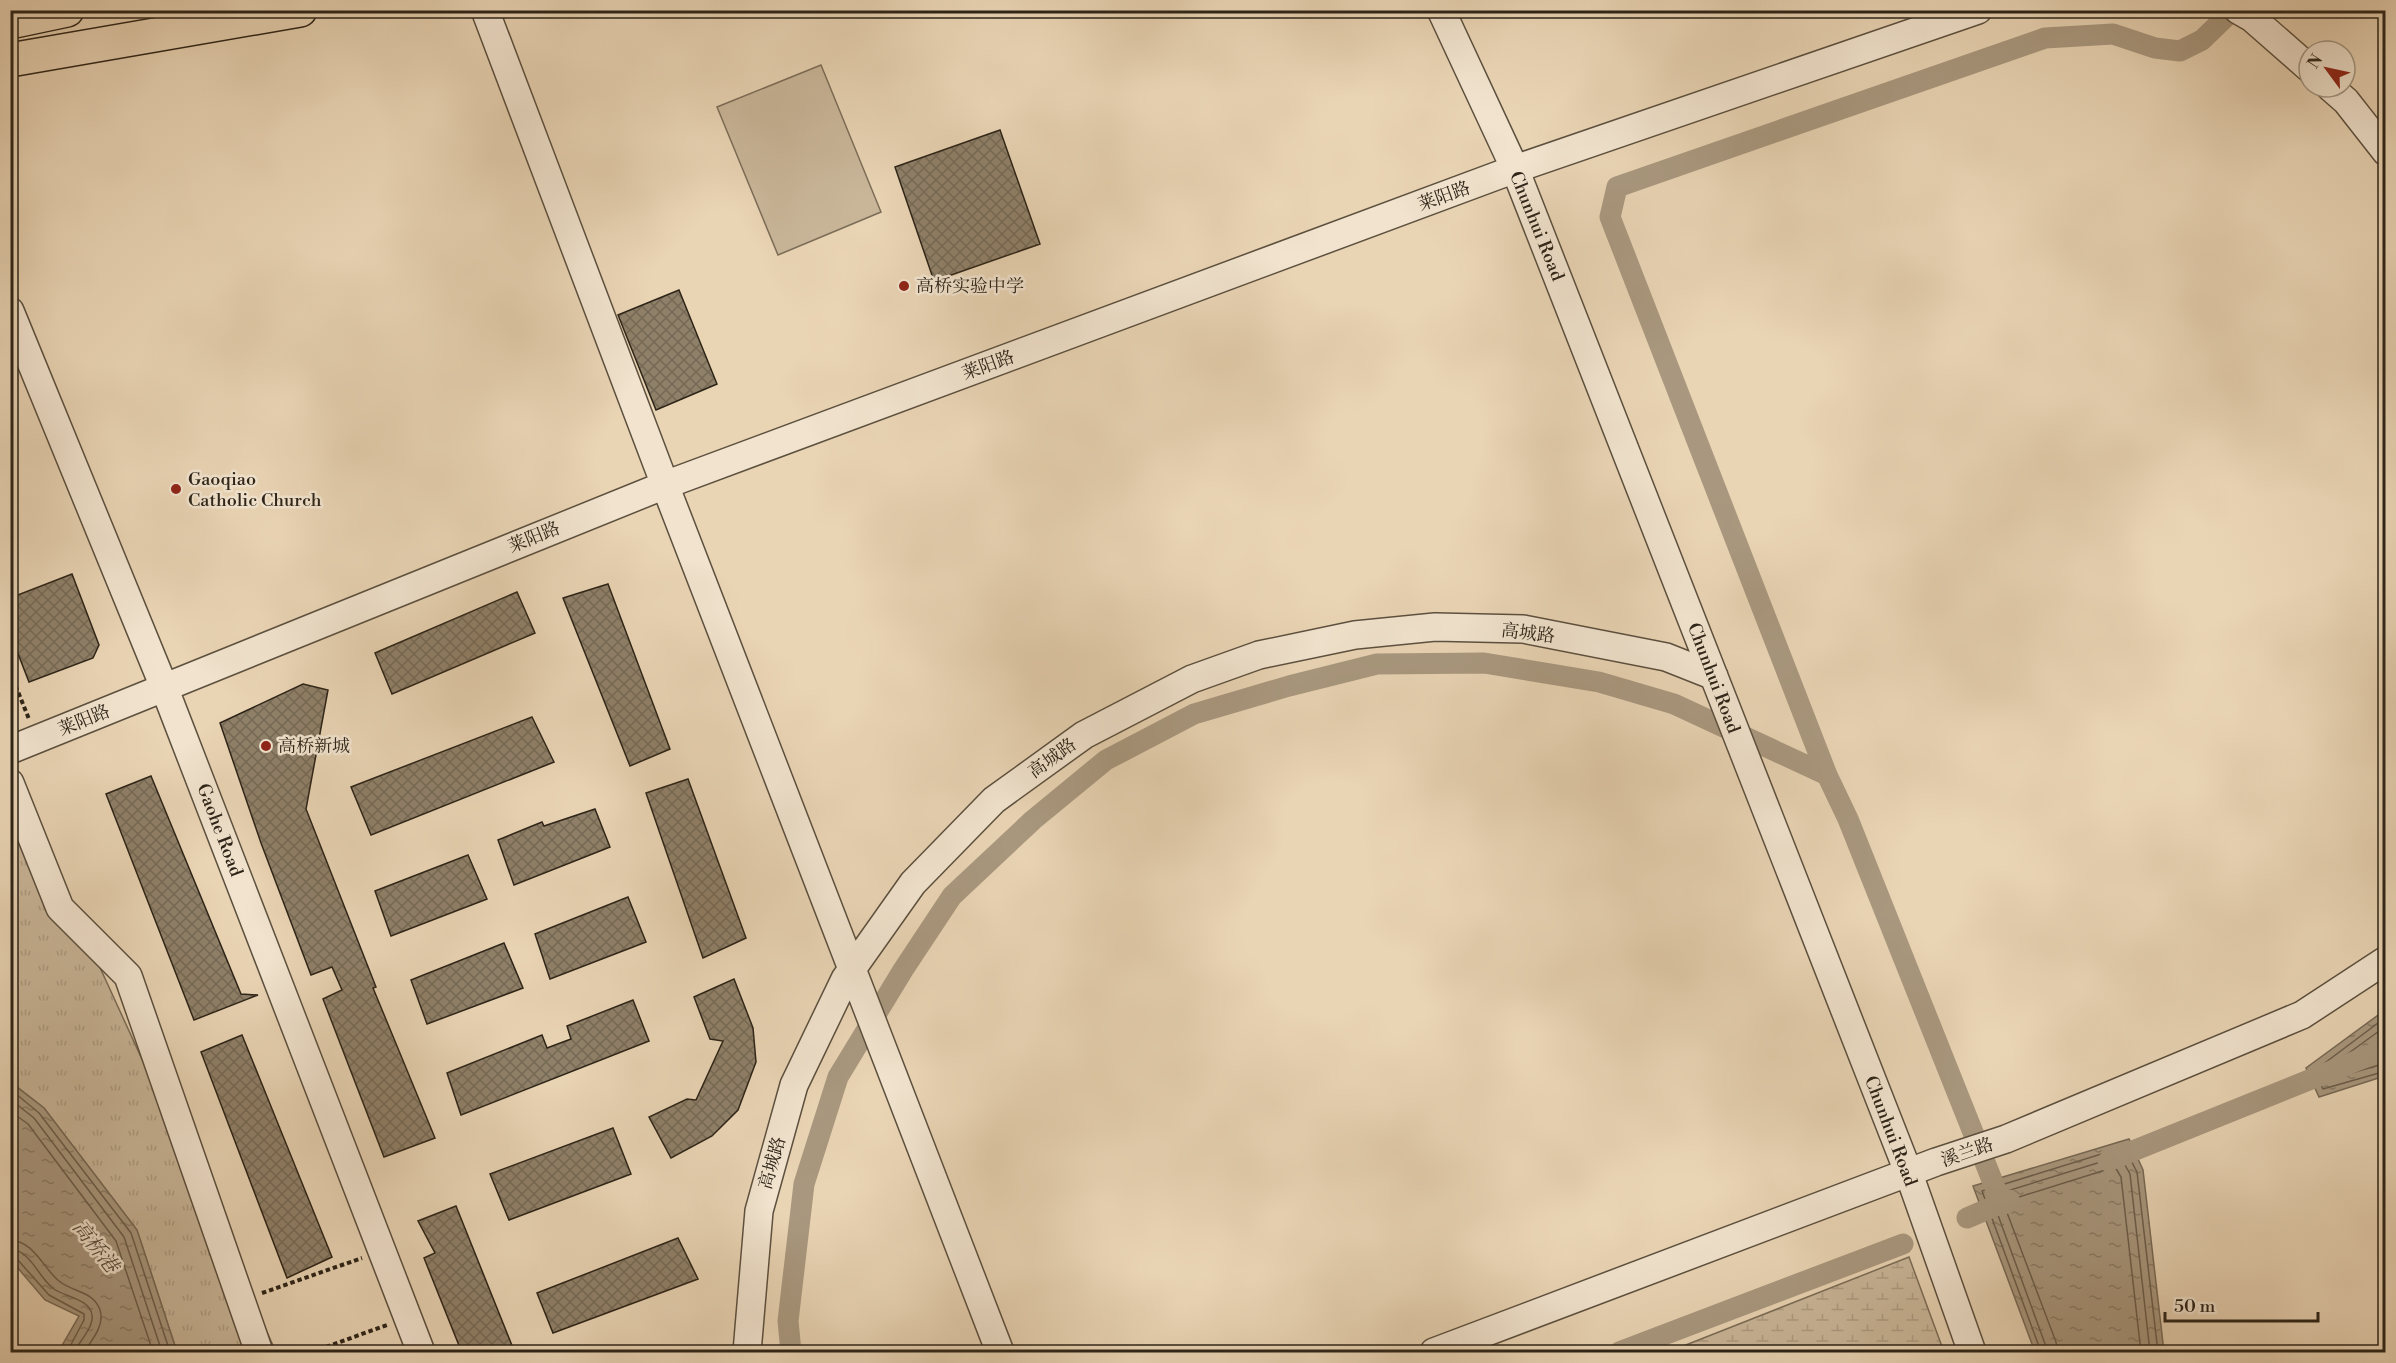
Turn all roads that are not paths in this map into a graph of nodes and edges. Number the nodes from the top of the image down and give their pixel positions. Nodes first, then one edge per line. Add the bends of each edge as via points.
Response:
1 (67, 10) edge
2 (300, 10) edge
3 (485, 10) edge
4 (1441, 10) edge
5 (1978, 10) edge
6 (2242, 13) edge
7 (10, 22) edge
8 (2297, 58) edge
9 (10, 60) edge
10 (2344, 99) edge
11 (2385, 152) edge
12 (1515, 169) junction
13 (10, 311) edge
14 (665, 484) junction
15 (1714, 676) junction
16 (164, 687) junction
17 (10, 750) edge
18 (10, 783) edge
19 (2385, 960) edge
20 (852, 970) junction
21 (1909, 1174) junction
22 (259, 1353) edge
23 (421, 1353) edge
24 (747, 1353) edge
25 (1000, 1353) edge
26 (1434, 1353) edge
27 (1972, 1353) edge

1 - 7 main road
2 - 9 main road
3 - 14 street
4 - 12 street, Chunhui Road
5 - 12 street, 莱阳路
6 - 8 street
10 - 11 street
12 - 14 street, 莱阳路
12 - 15 street, Chunhui Road
13 - 16 street, Gaohe Road
14 - 16 street, 莱阳路
14 - 20 street
15 - 20 street, 高城路 via 1666,657 1523,629 1435,627 1366,633 1259,656 1191,679 1084,735 994,800 913,883
15 - 21 street, Chunhui Road
16 - 17 street, 莱阳路
16 - 23 street, Gaohe Road
18 - 22 street via 60,908 128,976
19 - 21 street, 溪兰路 via 2302,1015 2006,1139
20 - 24 street, 高城路 via 794,1085 759,1211
20 - 25 street
21 - 26 street, 溪兰路
21 - 27 street, Chunhui Road

